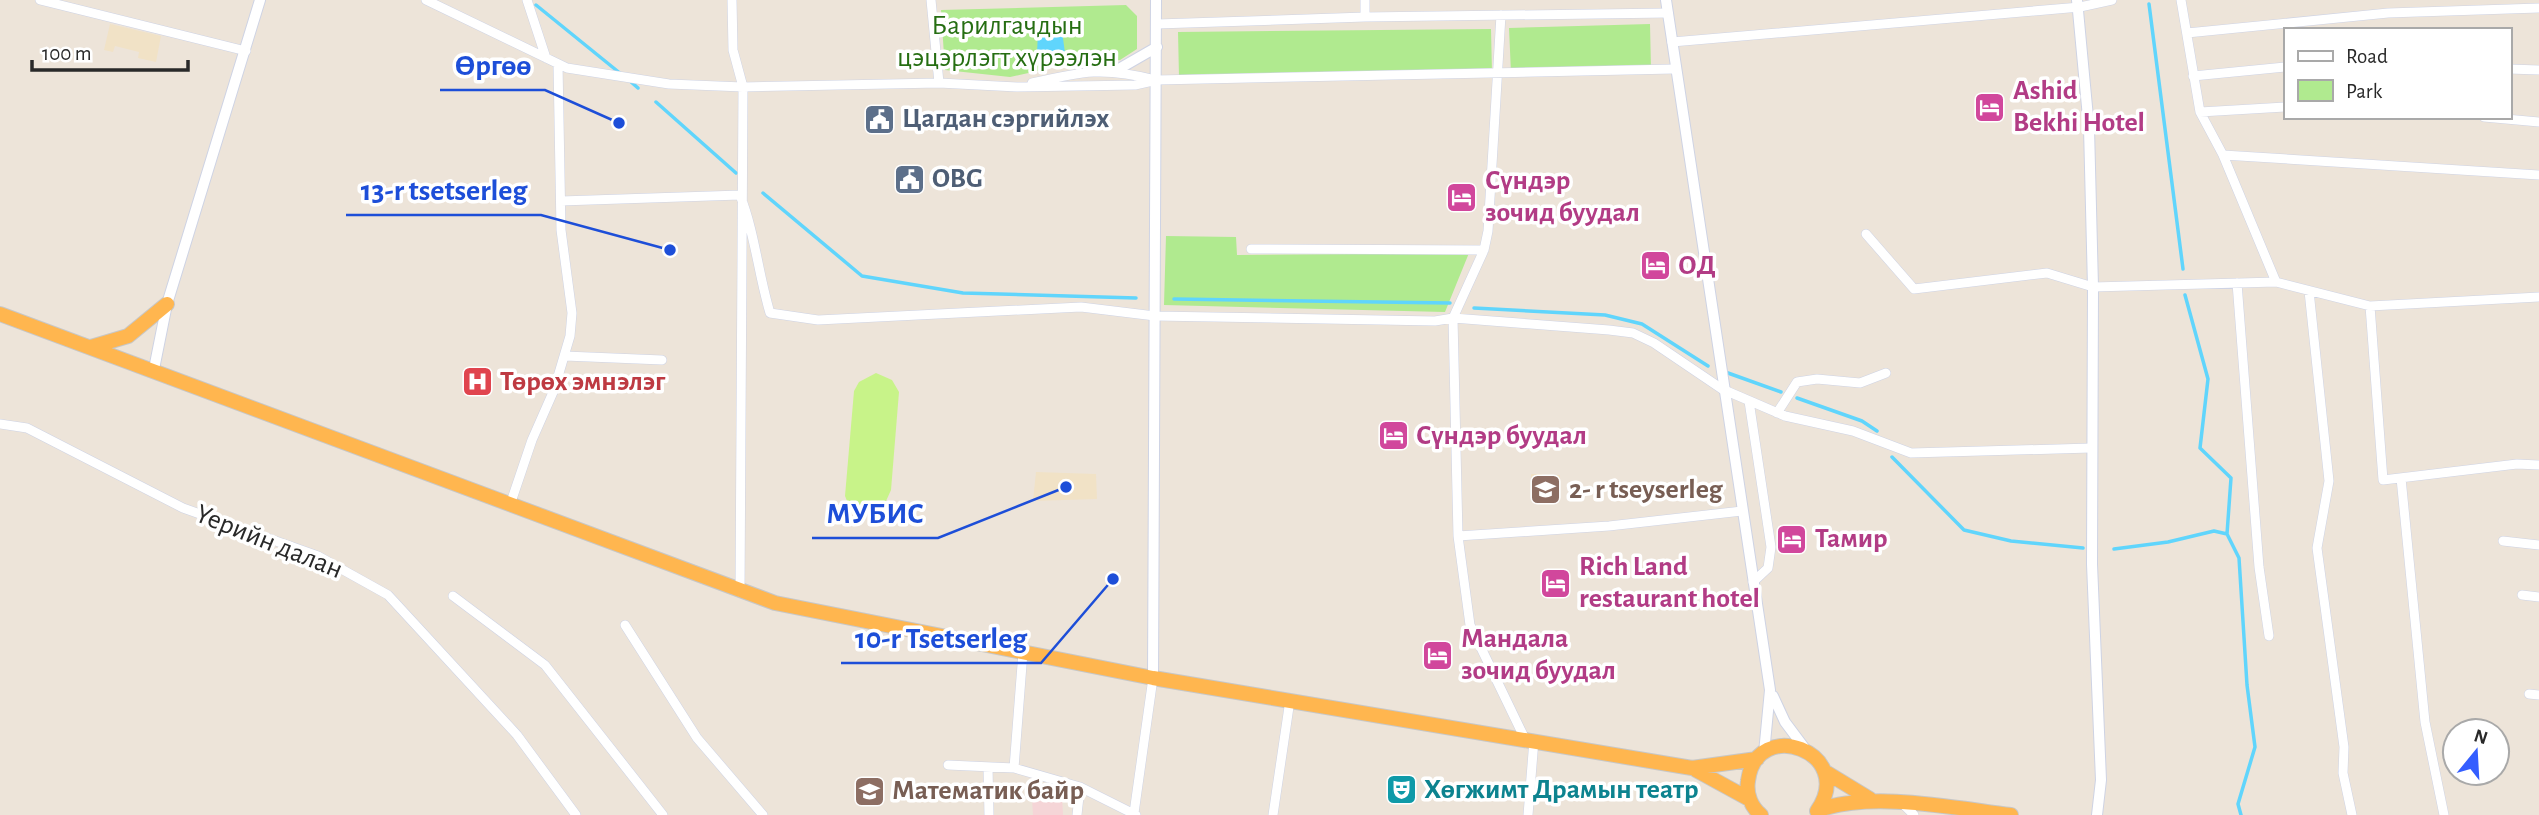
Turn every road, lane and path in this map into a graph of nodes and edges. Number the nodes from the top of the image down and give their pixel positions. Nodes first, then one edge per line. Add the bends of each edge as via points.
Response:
1 (40, 0) edge
2 (260, 0) edge
3 (426, 0) edge
4 (527, 0) edge
5 (732, 0) edge
6 (931, 0) edge
7 (1156, 0) edge
8 (1365, 0) edge
9 (1666, 0) edge
10 (2112, 0) edge
11 (2182, 0) edge
12 (2079, 4) edge
13 (2539, 8) edge
14 (1668, 13) junction
15 (1501, 15) junction
16 (1365, 17) junction
17 (1157, 24) junction
18 (2187, 33) junction
19 (1672, 42) junction
20 (1157, 47) junction
21 (246, 51) junction
22 (547, 58) junction
23 (558, 64) junction
24 (2284, 67) edge
25 (1674, 69) junction
26 (2511, 69) edge
27 (1117, 70) junction
28 (2539, 70) edge
29 (1497, 75) junction
30 (2193, 76) junction
31 (1157, 80) junction
32 (939, 83) junction
33 (743, 87) junction
34 (1017, 87) junction
35 (2284, 107) edge
36 (2200, 112) junction
37 (2506, 119) edge
38 (2539, 122) edge
39 (2223, 155) junction
40 (2539, 175) edge
41 (740, 195) junction
42 (561, 201) junction
43 (1866, 234) dead end
44 (1251, 249) dead end
45 (1484, 250) junction
46 (2276, 282) junction
47 (2237, 283) junction
48 (2093, 287) junction
49 (2309, 291) junction
50 (2539, 297) edge
51 (167, 304) junction
52 (2370, 306) junction
53 (0, 314) edge
54 (1155, 316) junction
55 (1453, 318) junction
56 (89, 347) junction
57 (565, 356) junction
58 (662, 360) dead end
59 (154, 369) junction
60 (1886, 373) dead end
61 (1722, 389) junction
62 (1749, 401) junction
63 (1777, 413) junction
64 (0, 424) edge
65 (2091, 448) junction
66 (2539, 465) edge
67 (2400, 478) junction
68 (510, 505) junction
69 (1742, 511) junction
70 (1458, 536) junction
71 (2504, 541) dead end
72 (2539, 545) edge
73 (1753, 582) junction
74 (740, 592) junction
75 (2522, 595) dead end
76 (453, 596) dead end
77 (2539, 597) edge
78 (625, 625) dead end
79 (2269, 636) dead end
80 (1023, 652) junction
81 (1153, 678) junction
82 (1770, 690) junction
83 (1290, 700) junction
84 (1529, 740) junction
85 (1806, 750) junction
86 (1760, 756) junction
87 (948, 765) dead end
88 (988, 767) junction
89 (1014, 768) junction
90 (1692, 768) junction
91 (1824, 771) junction
92 (1080, 787) junction
93 (1749, 799) junction
94 (1874, 800) junction
95 (1903, 804) junction
96 (1816, 812) edge
97 (1135, 814) edge
98 (576, 815) edge
99 (663, 815) edge
100 (763, 815) edge
101 (989, 815) edge
102 (1077, 815) edge
103 (1273, 815) edge
104 (1528, 815) edge
105 (1761, 815) edge
106 (1914, 815) edge
107 (2011, 815) edge
108 (2097, 815) edge
109 (2352, 815) edge
110 (2444, 815) edge

1 - 21 street
2 - 21 street
3 - 22 street
4 - 22 street
5 - 33 street via 733,50
6 - 32 street
7 - 17 street
8 - 16 street
9 - 14 street
10 - 12 street
11 - 18 street
12 - 19 street
12 - 48 street via 2089,128
13 - 18 street via 2388,13
14 - 15 street
14 - 19 street
15 - 16 street
15 - 29 street
16 - 17 street
17 - 20 street
18 - 30 street
19 - 25 street
20 - 27 street
20 - 31 street
21 - 51 street
22 - 23 street
23 - 33 street via 628,80
23 - 42 street
24 - 30 street
25 - 29 street
25 - 61 street
26 - 28 street
27 - 31 street
27 - 34 street via 1075,73
29 - 31 street
29 - 45 street
30 - 36 street
31 - 34 street via 1135,85
31 - 54 street
32 - 33 street
32 - 34 street
33 - 41 street
35 - 36 street
36 - 39 street
37 - 38 street
39 - 40 street
39 - 46 street
41 - 42 street
41 - 54 street via 753,229 757,272 770,313 818,320 1081,307
41 - 74 street
42 - 57 street via 572,313
43 - 48 street via 1914,289 2047,273
44 - 45 street
45 - 55 street
46 - 47 street
46 - 49 street
47 - 48 street
47 - 79 street via 2259,567
48 - 65 street
49 - 52 street
49 - 109 street via 2329,481 2317,548
50 - 52 street
51 - 56 highway via 128,336
51 - 59 street
52 - 67 street via 2383,480
53 - 56 highway
54 - 55 street
54 - 81 street
55 - 61 street via 1633,333
55 - 70 street
56 - 59 highway
57 - 58 street
57 - 68 street
59 - 68 highway
60 - 63 street via 1860,383 1797,382
61 - 62 street
61 - 69 street
62 - 63 street
62 - 73 street via 1771,547 1768,568
63 - 65 street via 1853,431 1911,453
64 - 98 street, Үерийн далан via 27,428 183,508 318,556 388,595 517,735
65 - 108 street via 2101,780
66 - 67 street
67 - 110 street via 2426,722
68 - 74 highway
69 - 70 street
69 - 73 street
70 - 84 street via 1470,625
71 - 72 street
73 - 82 street
74 - 80 highway via 775,603
75 - 77 street
76 - 99 street via 545,665
78 - 100 street via 697,738
80 - 81 highway
80 - 89 street
81 - 83 highway
81 - 97 street
82 - 85 street
82 - 86 street
83 - 84 highway
83 - 103 street
84 - 90 highway
84 - 104 street
85 - 86 highway via 1784,745
85 - 91 highway
86 - 90 highway
86 - 93 highway via 1748,778
87 - 88 street
88 - 89 street
88 - 101 street
89 - 92 street
90 - 93 highway
91 - 94 highway
91 - 96 highway via 1827,784
92 - 97 street
92 - 102 street
93 - 105 highway
94 - 95 highway
94 - 96 highway via 1846,802
95 - 106 street
95 - 107 highway

